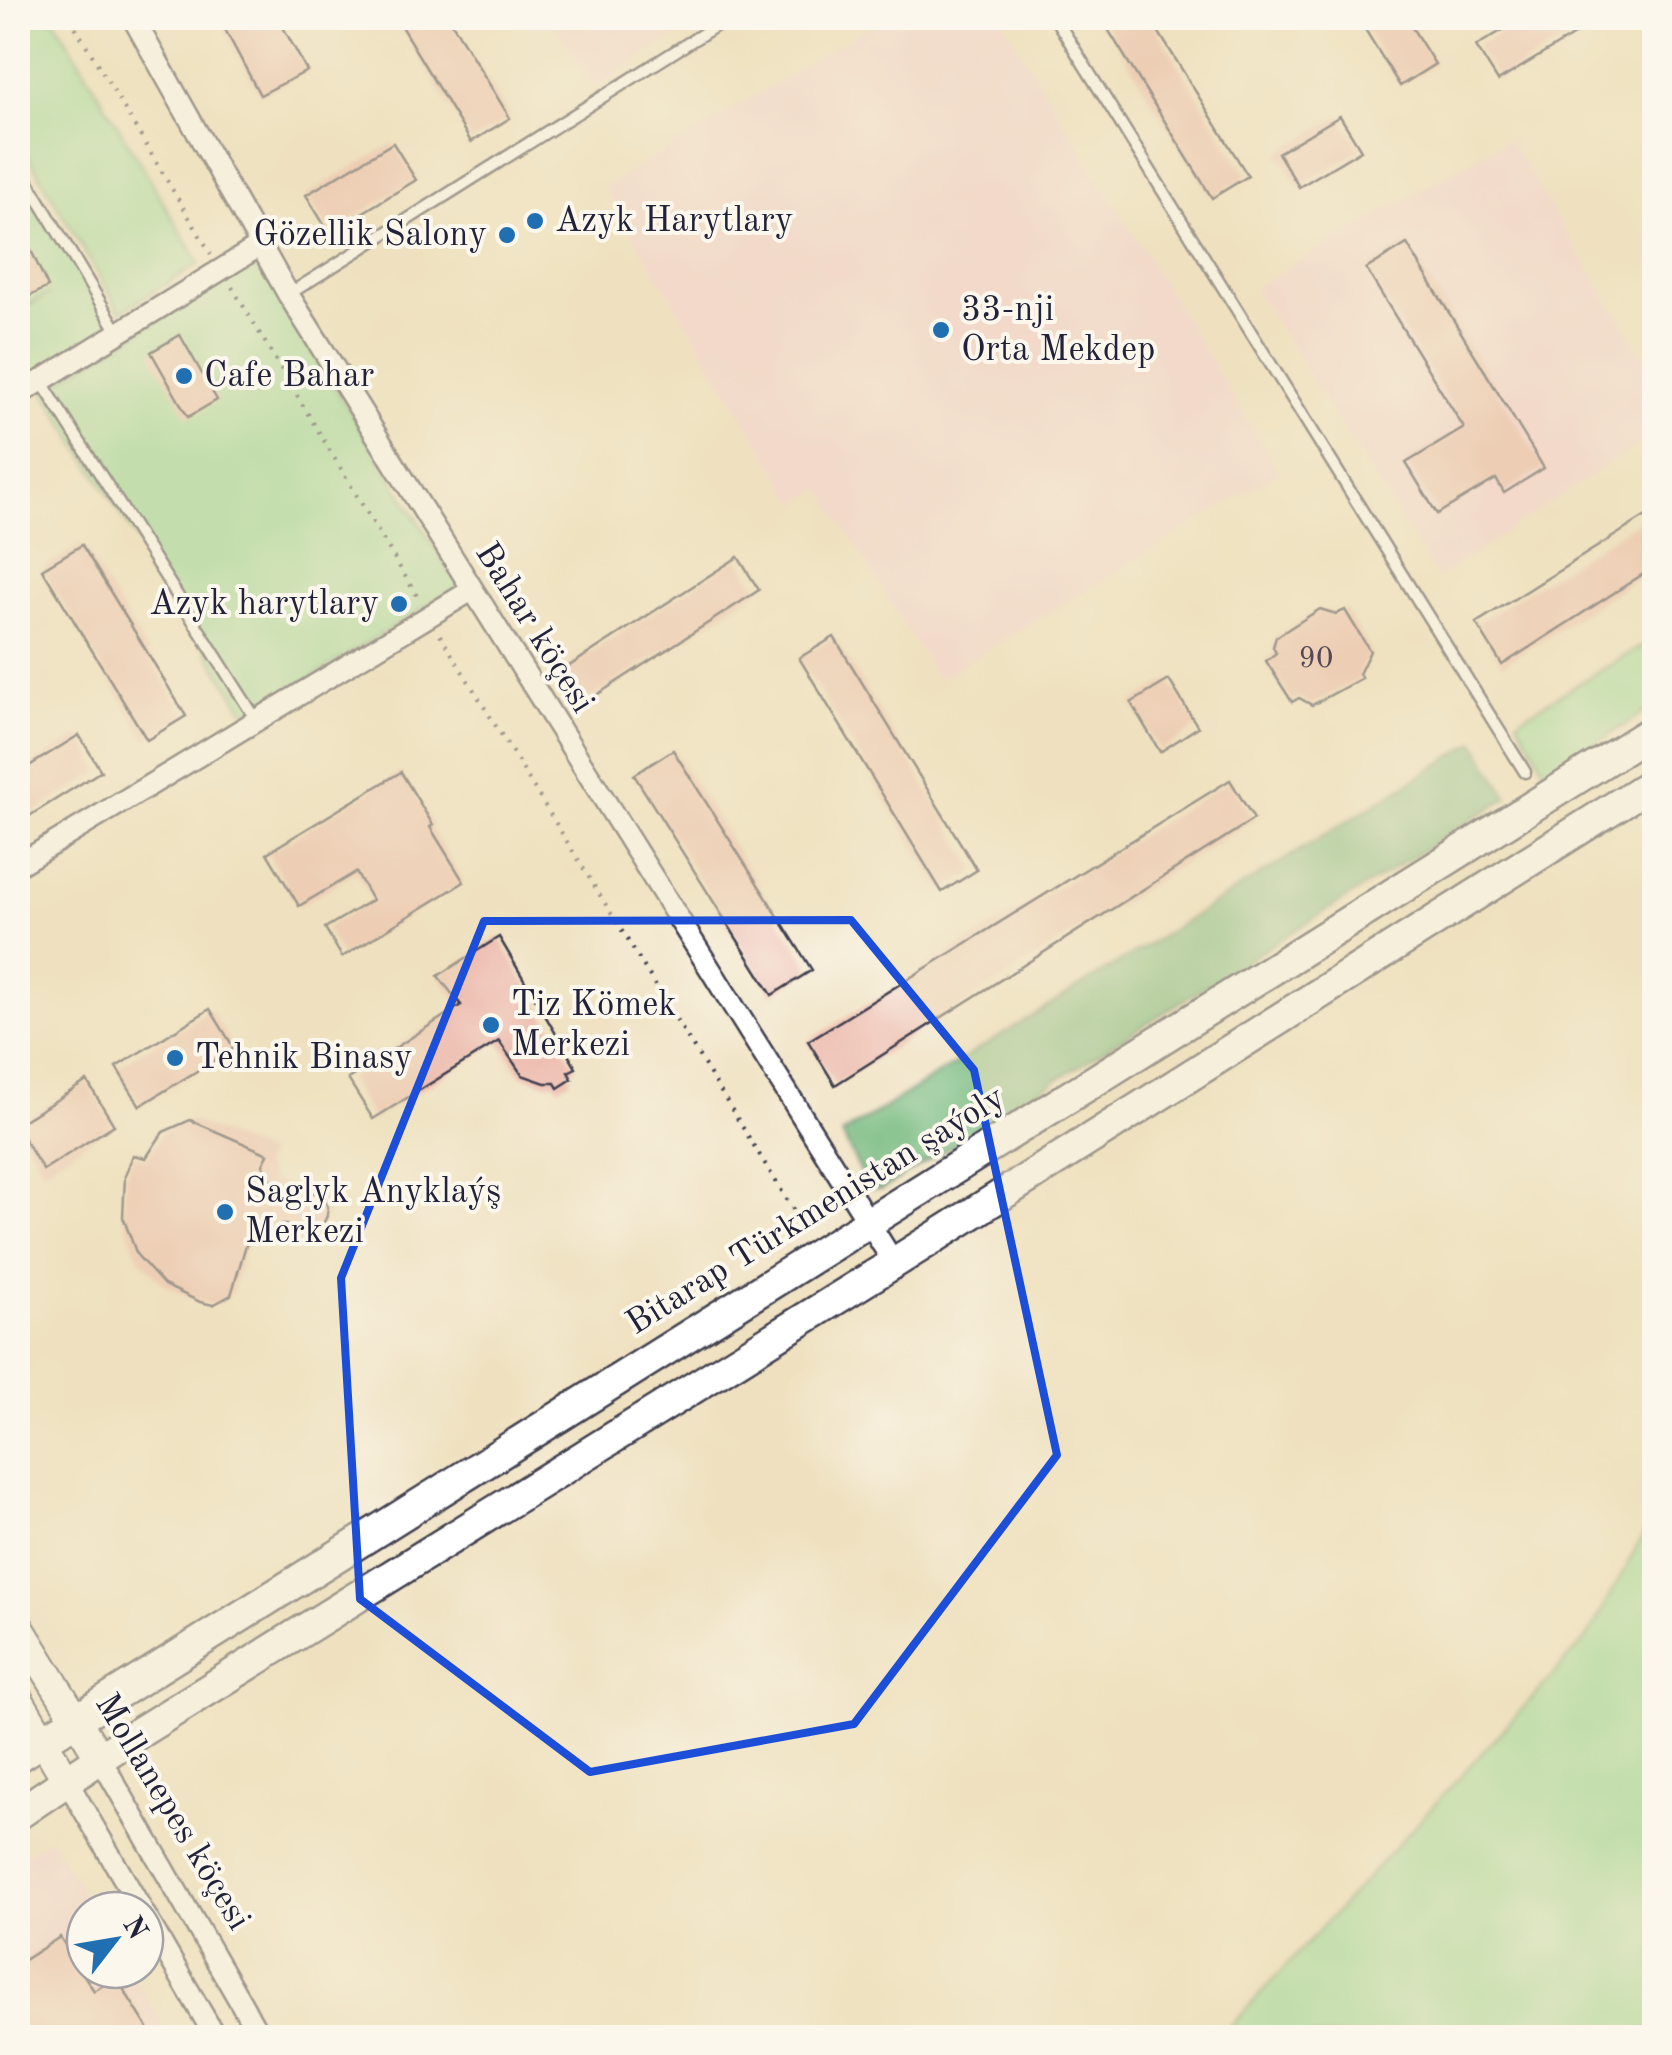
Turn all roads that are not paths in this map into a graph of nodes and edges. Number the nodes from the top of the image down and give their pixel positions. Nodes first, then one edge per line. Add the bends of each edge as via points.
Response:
1 (133, 18) edge
2 (728, 18) edge
3 (1055, 18) edge
4 (18, 165) edge
5 (262, 246) junction
6 (288, 294) junction
7 (118, 332) junction
8 (40, 380) junction
9 (18, 395) edge
10 (472, 590) junction
11 (257, 722) junction
12 (1654, 730) edge
13 (1525, 772) dead end
14 (1654, 782) edge
15 (19, 861) edge
16 (868, 1222) junction
17 (894, 1263) junction
18 (18, 1625) edge
19 (18, 1698) edge
20 (74, 1720) junction
21 (30, 1748) edge
22 (100, 1758) junction
23 (67, 1781) junction
24 (27, 1807) edge
25 (131, 1890) edge
26 (165, 1949) edge
27 (216, 2038) edge
28 (261, 2038) edge

1 - 5 street, Bahar köçesi
2 - 6 lane
3 - 13 lane
4 - 7 lane
5 - 6 street, Bahar köçesi
5 - 7 street
6 - 10 street, Bahar köçesi
7 - 8 street
8 - 9 street
8 - 11 lane
10 - 11 street
10 - 16 street, Bahar köçesi
11 - 15 street
12 - 16 main road, Bitarap Türkmenistan şaýoly
14 - 17 main road
16 - 17 street, Bahar köçesi
16 - 20 main road, Bitarap Türkmenistan şaýoly
17 - 22 main road
18 - 20 street, Mollanepes köçesi
19 - 21 street, Mollanepes köçesi
20 - 21 main road, Bitarap Türkmenistan şaýoly
20 - 22 street, Mollanepes köçesi
21 - 23 street, Mollanepes köçesi
22 - 23 main road
22 - 28 street, Mollanepes köçesi
23 - 24 main road
23 - 25 street, Mollanepes köçesi
26 - 27 street, Mollanepes köçesi

